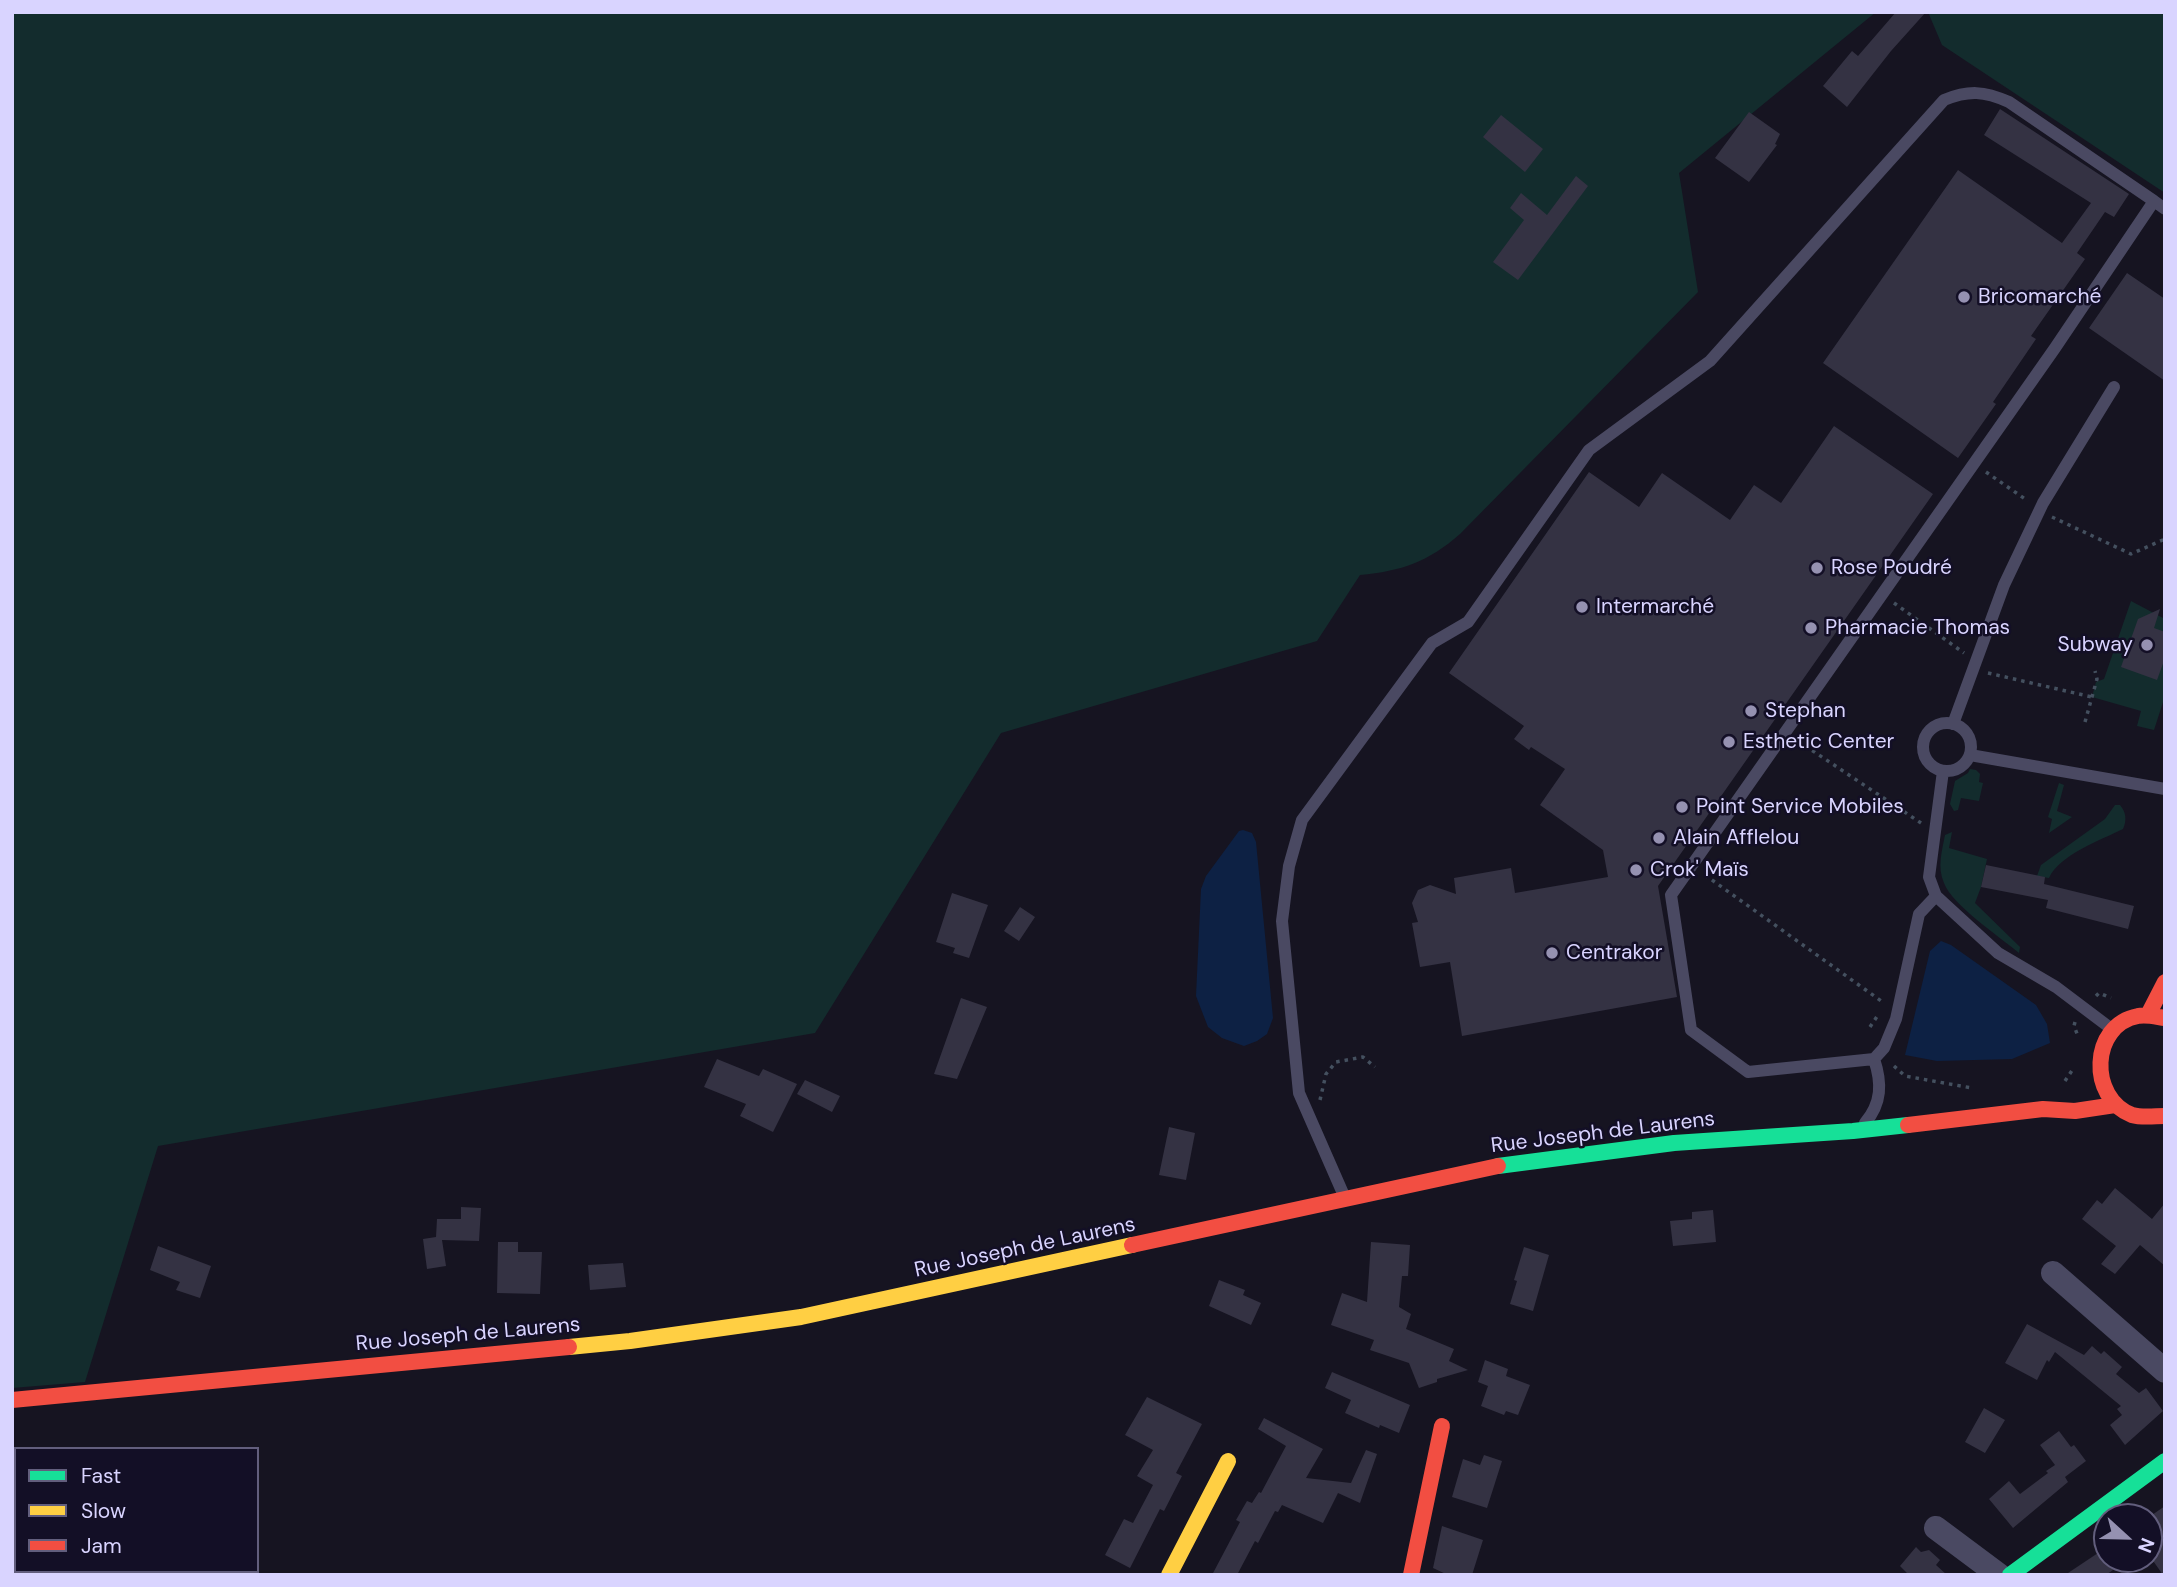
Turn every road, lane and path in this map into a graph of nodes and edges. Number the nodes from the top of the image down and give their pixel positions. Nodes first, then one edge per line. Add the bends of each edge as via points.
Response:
1 (2159, 205) edge
2 (2114, 387) dead end
3 (1974, 464) junction
4 (2040, 508) junction
5 (2165, 539) edge
6 (2095, 671) dead end
7 (2085, 722) dead end
8 (1953, 723) junction
9 (1783, 735) junction
10 (1970, 755) junction
11 (1943, 771) junction
12 (2165, 789) edge
13 (1935, 832) junction
14 (1691, 865) junction
15 (1937, 896) junction
16 (2165, 982) edge
17 (2148, 1015) junction
18 (2165, 1018) edge
19 (1870, 1027) dead end
20 (2114, 1030) junction
21 (1877, 1056) junction
22 (1375, 1068) dead end
23 (2070, 1094) dead end
24 (1978, 1095) dead end
25 (2115, 1105) junction
26 (2043, 1109) junction
27 (2158, 1117) edge
28 (2165, 1129) edge
29 (1853, 1131) junction
30 (1320, 1142) junction
31 (1345, 1198) junction
32 (2053, 1273) dead end
33 (2165, 1371) edge
34 (12, 1400) edge
35 (1442, 1426) dead end
36 (1228, 1461) dead end
37 (2165, 1461) edge
38 (1936, 1528) dead end
39 (1169, 1575) edge
40 (1411, 1575) edge
41 (1999, 1575) edge
42 (2010, 1575) edge

1 - 3 lane
1 - 30 lane via 2009,102 1989,93 1961,93 1944,100 1710,361 1589,450 1468,622 1432,643 1302,820 1289,866 1282,920 1299,1093
2 - 4 lane
3 - 4 path
3 - 9 lane
4 - 5 path via 2131,554
4 - 8 lane via 2004,585
6 - 7 path via 2097,679
8 - 10 lane via 1966,732
8 - 11 lane via 1931,729 1924,742 1926,757
9 - 13 path via 1795,745 1799,740
9 - 14 lane
10 - 11 lane via 1959,768
10 - 12 lane
11 - 13 lane
13 - 15 lane via 1929,877
14 - 19 path via 1885,1004
14 - 21 lane via 1671,895 1691,1030 1748,1072
15 - 20 lane via 1998,953 2056,987
15 - 21 lane via 1919,914 1896,1019
16 - 17 main road
17 - 18 main road
17 - 20 main road via 2123,1022
20 - 25 main road via 2093,1073
21 - 24 path via 1905,1076 1973,1088
21 - 29 lane via 1881,1080 1876,1109
22 - 30 path via 1363,1057 1336,1062 1326,1074 1318,1109
23 - 26 main road, Rue Joseph de Laurens
25 - 26 main road, Rue Joseph de Laurens via 2075,1111
25 - 27 main road via 2125,1112
26 - 29 main road, Rue Joseph de Laurens
27 - 28 main road
29 - 31 main road, Rue Joseph de Laurens via 1574,1154
30 - 31 lane
31 - 34 main road, Rue Joseph de Laurens via 801,1317 630,1341
32 - 33 street
35 - 40 main road
36 - 39 main road
37 - 42 main road
38 - 41 street

